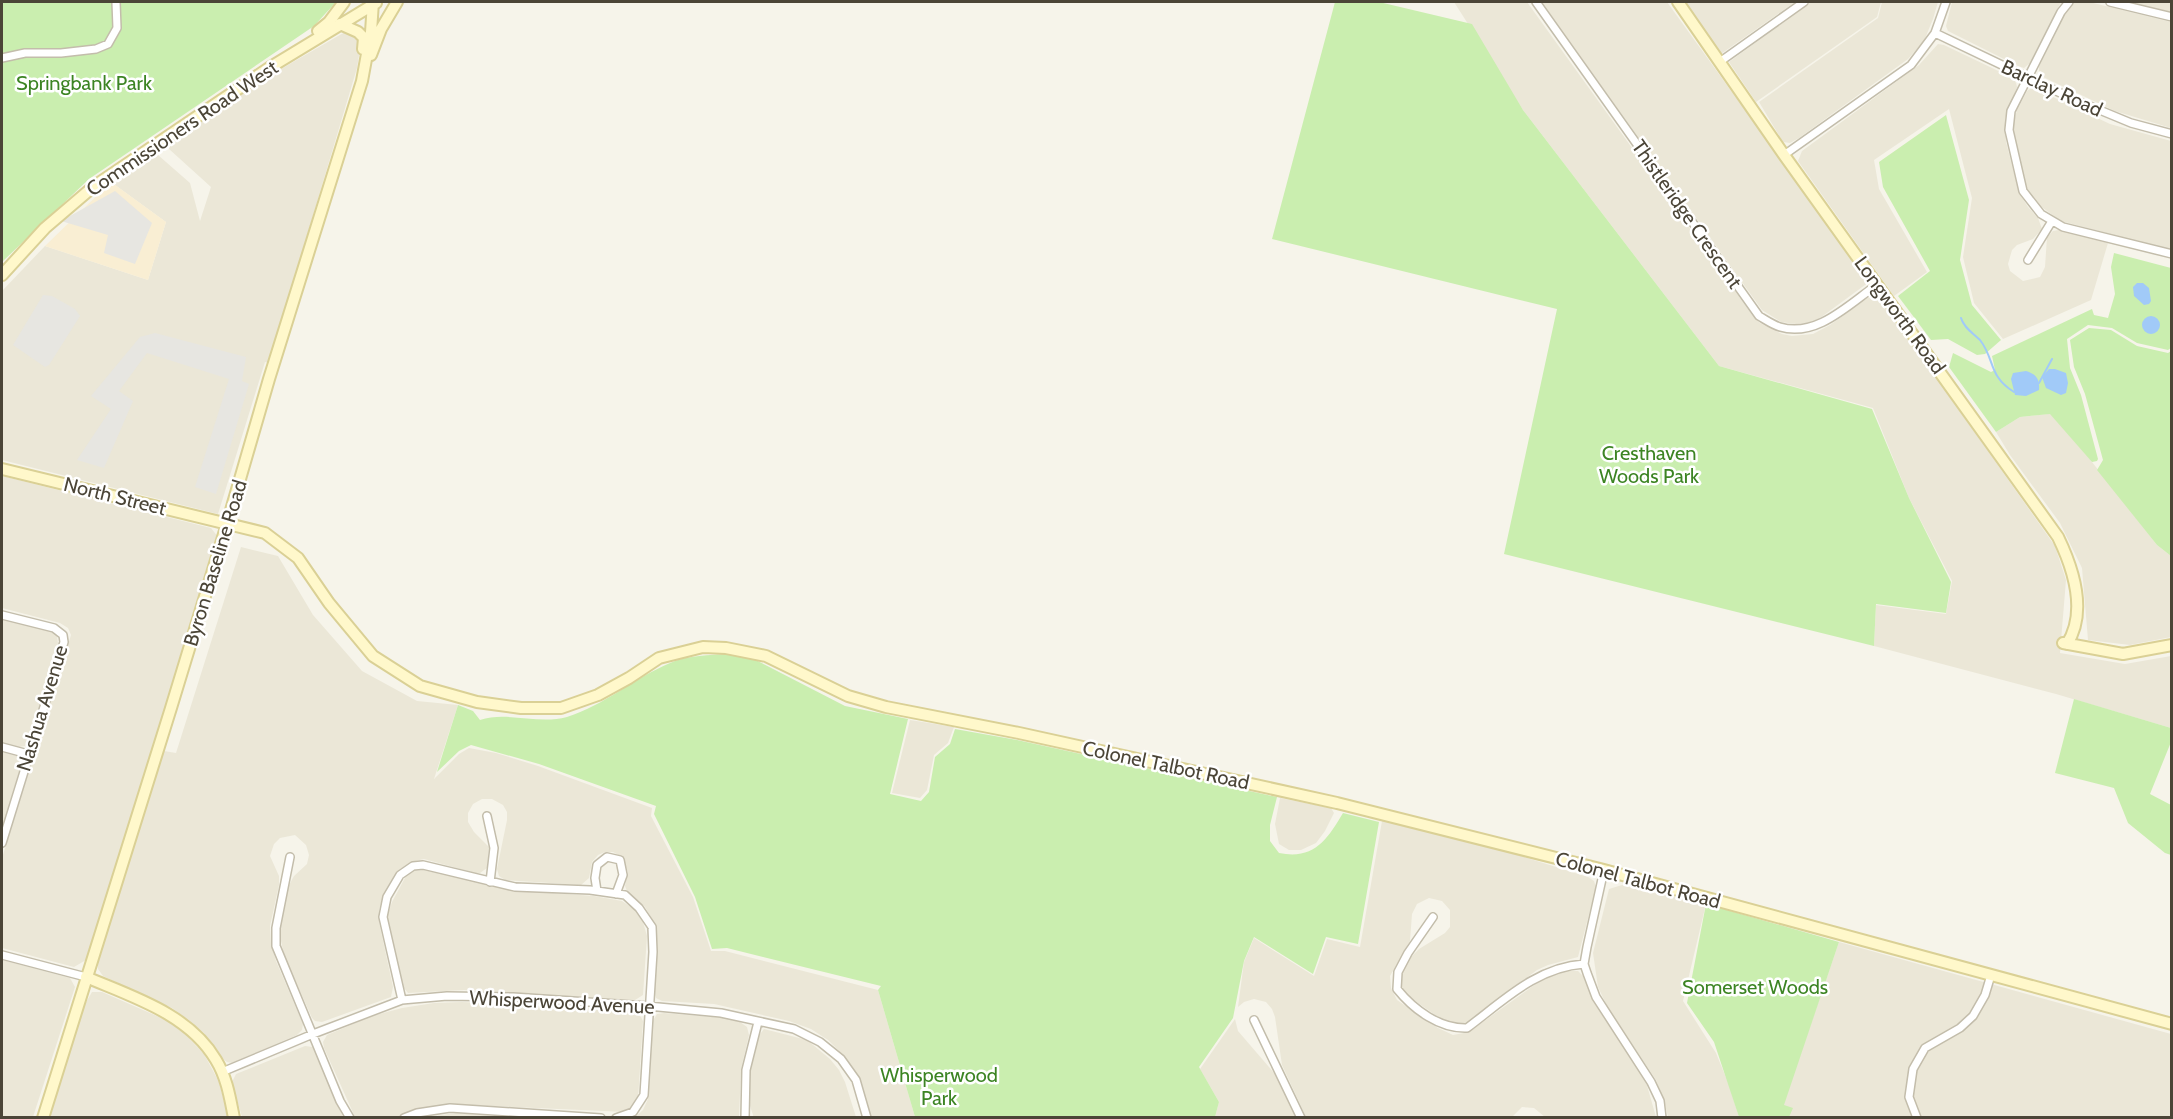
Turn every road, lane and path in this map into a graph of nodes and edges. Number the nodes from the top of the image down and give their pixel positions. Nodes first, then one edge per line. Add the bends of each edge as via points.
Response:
1 (116, 2) edge
2 (344, 2) edge
3 (397, 2) edge
4 (1536, 2) edge
5 (1678, 2) edge
6 (1804, 2) edge
7 (1946, 2) edge
8 (2069, 2) edge
9 (2110, 2) edge
10 (375, 3) edge
11 (2172, 17) edge
12 (340, 24) junction
13 (1935, 33) junction
14 (2, 58) edge
15 (1721, 61) junction
16 (278, 63) junction
17 (2027, 77) junction
18 (362, 81) junction
19 (2172, 134) edge
20 (1784, 155) junction
21 (2052, 221) junction
22 (2172, 254) edge
23 (2028, 260) dead end
24 (2, 275) edge
25 (1878, 284) junction
26 (2, 469) edge
27 (227, 524) junction
28 (2, 615) edge
29 (2172, 645) edge
30 (2, 747) edge
31 (28, 754) junction
32 (487, 816) dead end
33 (2, 843) edge
34 (290, 857) dead end
35 (1604, 870) junction
36 (490, 882) junction
37 (597, 891) junction
38 (616, 894) junction
39 (1433, 917) dead end
40 (2, 955) edge
41 (1584, 964) junction
42 (1991, 975) junction
43 (86, 977) junction
44 (402, 1000) junction
45 (648, 1006) junction
46 (1254, 1020) dead end
47 (758, 1022) junction
48 (2172, 1024) edge
49 (313, 1034) junction
50 (222, 1072) junction
51 (43, 1118) edge
52 (234, 1118) edge
53 (350, 1118) edge
54 (404, 1118) edge
55 (601, 1118) edge
56 (616, 1118) edge
57 (745, 1118) edge
58 (867, 1118) edge
59 (1301, 1118) edge
60 (1662, 1118) edge
61 (1917, 1118) edge

1 - 14 street via 117,28 108,44 96,49
2 - 16 main road via 329,22
3 - 18 main road via 381,29
4 - 25 street, Thistleridge Crescent via 1760,316 1778,327 1800,331 1818,326
5 - 15 main road, Longworth Road
6 - 15 street
7 - 13 street
8 - 17 street
9 - 11 street
10 - 12 main road, Commissioners Road West
10 - 18 main road, Byron Baseline Road
12 - 16 main road, Commissioners Road West
12 - 18 main road via 364,38
13 - 17 street, Barclay Road
13 - 20 street via 1911,65
15 - 20 main road, Longworth Road
16 - 24 main road, Commissioners Road West via 93,188 45,228
17 - 19 street, Barclay Road via 2131,123
17 - 21 street via 2011,111 2009,130 2023,191 2041,214
18 - 27 main road, Byron Baseline Road via 268,379
20 - 25 main road, Longworth Road
21 - 22 street
21 - 23 street
25 - 29 main road, Longworth Road via 2058,537 2075,579 2077,607 2074,633 2064,643 2123,654
26 - 27 main road, North Street
27 - 35 main road, Colonel Talbot Road via 265,533 298,558 373,656 420,686 477,702 561,708 598,695 659,658 703,647 726,648 766,656 848,696 886,707 1337,803
27 - 43 main road, Byron Baseline Road
28 - 31 street, Nashua Avenue via 54,628 63,635 63,649
30 - 31 street
31 - 33 street, Nashua Avenue
32 - 36 street via 494,848
34 - 49 street via 276,946
35 - 41 street
35 - 42 main road, Colonel Talbot Road
36 - 37 street
36 - 44 street via 423,865 413,866 400,875 387,897 383,917
37 - 38 street
37 - 38 street via 597,865 607,857 620,860 623,875
38 - 45 street via 625,895 652,927
39 - 41 street via 1398,972 1397,989 1409,1004 1446,1027 1467,1028 1529,981 1564,966
40 - 43 street
41 - 60 street via 1596,997 1651,1082 1660,1101
42 - 48 main road, Colonel Talbot Road
42 - 61 street via 1973,1016 1925,1048 1913,1070 1909,1097
43 - 50 main road via 171,1016 200,1038
43 - 51 main road, Byron Baseline Road
44 - 45 street, Whisperwood Avenue via 513,997
44 - 49 street, Whisperwood Avenue
45 - 47 street, Whisperwood Avenue via 721,1013
45 - 56 street via 644,1095 633,1112
46 - 59 street
47 - 57 street via 746,1070
47 - 58 street, Whisperwood Avenue via 794,1029 820,1042 841,1059 856,1080
49 - 50 street, Whisperwood Avenue
49 - 53 street
50 - 52 main road
54 - 55 street via 450,1108

